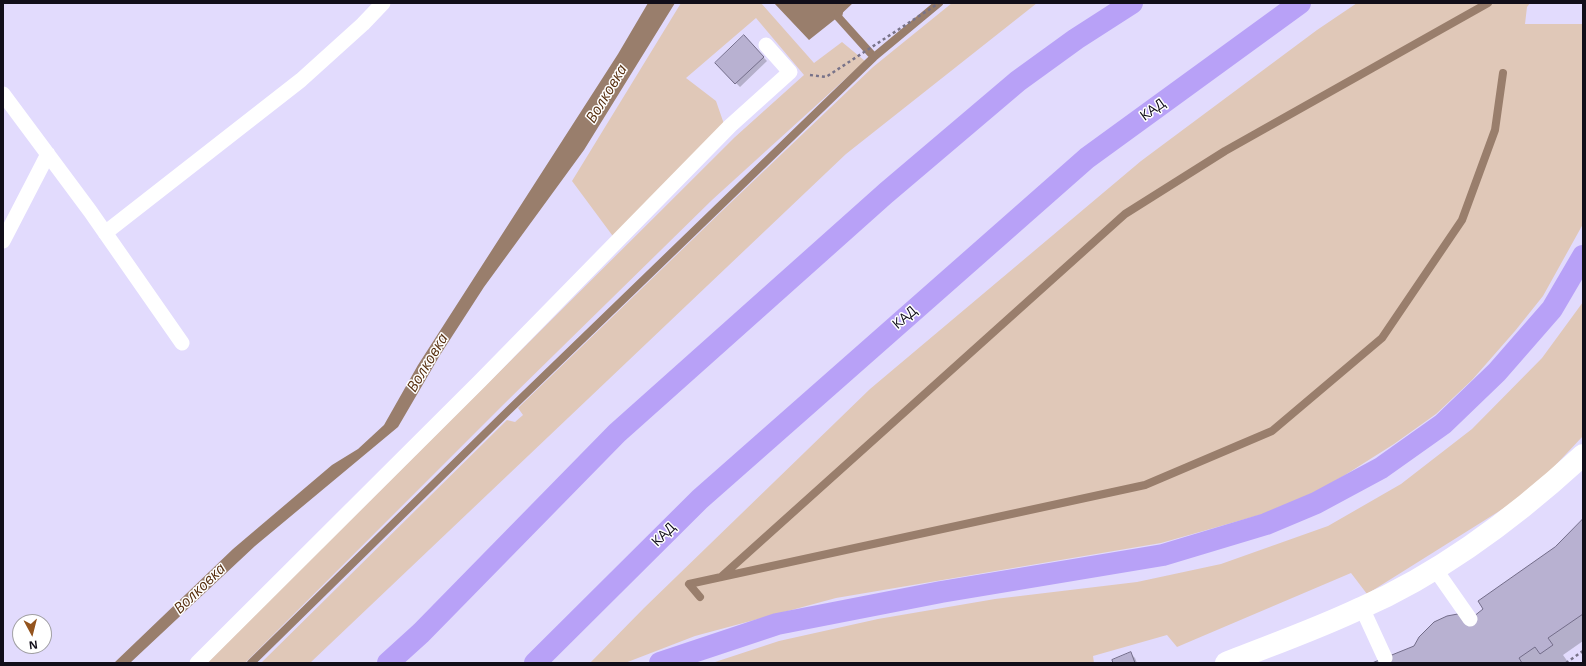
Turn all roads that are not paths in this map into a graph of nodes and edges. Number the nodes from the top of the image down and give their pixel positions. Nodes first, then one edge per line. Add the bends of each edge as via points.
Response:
1 (383, 3) edge
2 (1102, 3) edge
3 (1132, 3) edge
4 (1300, 3) edge
5 (1076, 39) junction
6 (766, 45) dead end
7 (3, 94) edge
8 (48, 154) junction
9 (105, 233) junction
10 (3, 241) edge
11 (1583, 256) edge
12 (182, 343) dead end
13 (1583, 455) edge
14 (1435, 569) junction
15 (1362, 608) junction
16 (1470, 619) dead end
17 (1385, 658) dead end
18 (196, 663) edge
19 (388, 663) edge
20 (535, 663) edge
21 (660, 663) edge
22 (1226, 663) edge

1 - 9 lane via 364,24 301,80
2 - 5 highway
3 - 5 highway
4 - 20 highway, КАД via 1087,158 700,499
5 - 19 highway via 1018,81 886,192 617,432 421,633
6 - 18 lane via 790,72 730,126 480,381
7 - 8 lane
8 - 9 lane
8 - 10 lane
9 - 12 lane
11 - 21 highway via 1552,309 1497,372 1442,424 1381,468 1316,503 1266,524 1163,555 942,592 777,624
13 - 14 street via 1516,513
14 - 15 street
14 - 16 lane
15 - 17 lane
15 - 22 street

